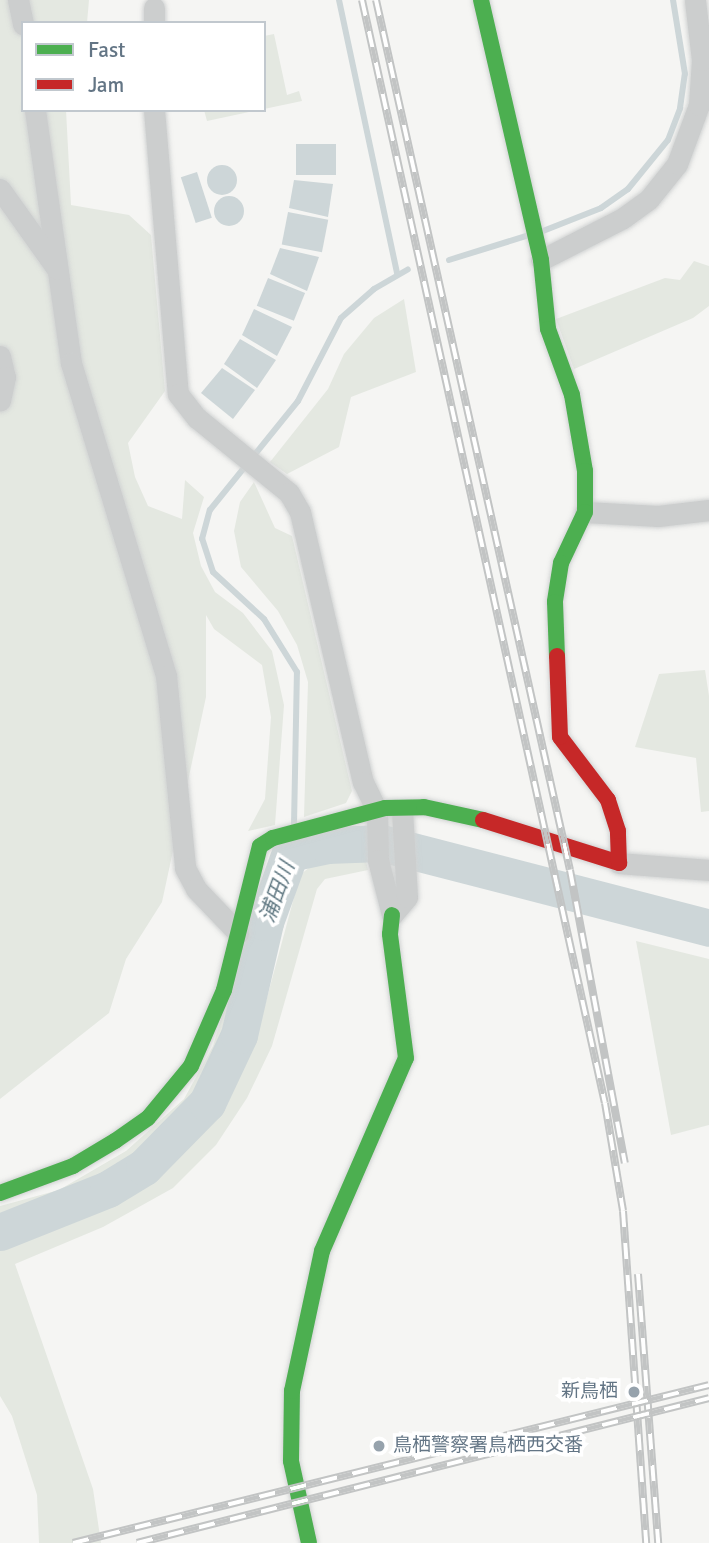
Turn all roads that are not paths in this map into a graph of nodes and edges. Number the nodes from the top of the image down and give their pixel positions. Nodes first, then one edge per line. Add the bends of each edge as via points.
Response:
1 (18, 0) edge
2 (481, 0) edge
3 (695, 0) edge
4 (22, 21) edge
5 (704, 106) edge
6 (35, 112) edge
7 (154, 112) edge
8 (0, 189) edge
9 (539, 255) junction
10 (57, 269) junction
11 (0, 356) edge
12 (0, 400) edge
13 (709, 510) edge
14 (585, 512) junction
15 (402, 810) junction
16 (377, 822) junction
17 (619, 863) junction
18 (709, 870) edge
19 (392, 915) junction
20 (239, 933) junction
21 (0, 1193) edge
22 (309, 1543) edge

1 - 4 street
2 - 9 street
3 - 5 street
5 - 9 street via 677,163 649,199 623,218
6 - 10 street
7 - 16 street via 178,394 197,418 277,482 300,512 363,782
8 - 10 street via 43,256
9 - 14 street via 548,329 579,429
10 - 20 street via 71,363 166,676 185,868 196,889
11 - 12 street via 5,377
13 - 14 street via 658,516
14 - 17 street via 561,563 555,602 557,708 560,737 608,800 618,831
15 - 16 street
15 - 17 street via 424,807 464,814
15 - 19 street via 407,897
16 - 19 street via 378,860
16 - 20 street via 273,838 260,846
17 - 18 street
19 - 22 street via 390,934 406,1058 322,1251 292,1391 291,1461
20 - 21 street via 212,1026 191,1066 148,1118 73,1166

